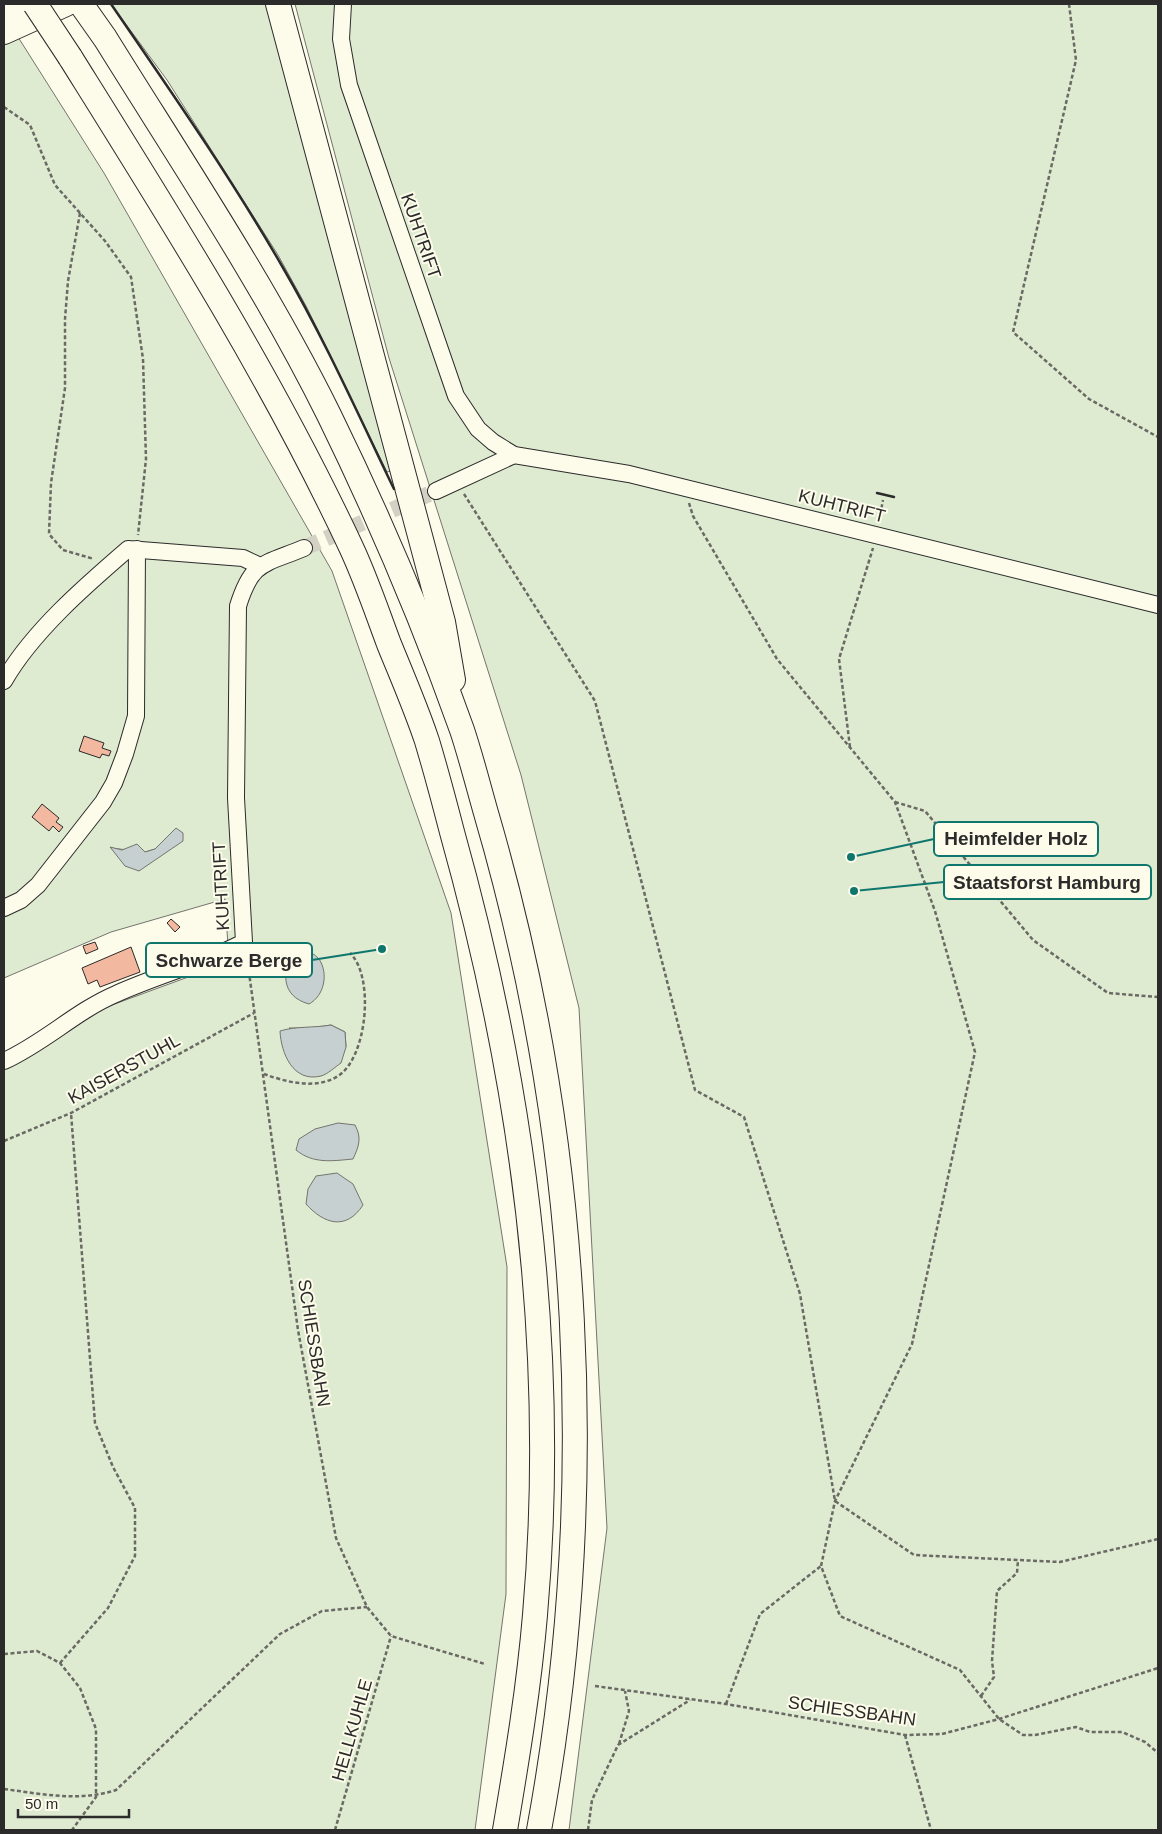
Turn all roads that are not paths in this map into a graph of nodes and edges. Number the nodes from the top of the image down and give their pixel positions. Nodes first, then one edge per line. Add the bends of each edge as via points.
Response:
1 (17, 4) edge
2 (35, 4) edge
3 (66, 4) edge
4 (81, 4) edge
5 (278, 4) edge
6 (343, 4) edge
7 (4, 10) edge
8 (4, 32) edge
9 (514, 455) junction
10 (436, 491) tunnel mouth
11 (304, 548) tunnel mouth
12 (137, 549) junction
13 (260, 566) junction
14 (1158, 605) edge
15 (4, 681) edge
16 (462, 732) junction
17 (4, 908) edge
18 (4, 1061) edge
19 (506, 1830) edge
20 (539, 1830) edge

1 - 7 highway
2 - 19 highway, bridge via 234,324 270,387 353,551 426,739 469,893 501,1029 521,1155 535,1271 540,1390 541,1500 535,1615
3 - 8 highway
4 - 16 highway via 257,286 327,411 388,540
5 - 16 highway via 443,622
6 - 9 street, KUHTRIFT via 341,39 349,85 447,374 459,402 478,429
9 - 10 street
9 - 14 street, KUHTRIFT via 629,474
11 - 13 street, KUHTRIFT
12 - 13 street via 243,558
12 - 15 street via 128,549 120,555 41,632
12 - 17 street via 136,716 125,754 103,802 38,885 21,900
13 - 18 street, KUHTRIFT via 245,583 236,616 236,798 244,942 213,958 115,994
16 - 20 highway via 500,861 526,971 555,1137 570,1268 574,1458 567,1623 551,1765

